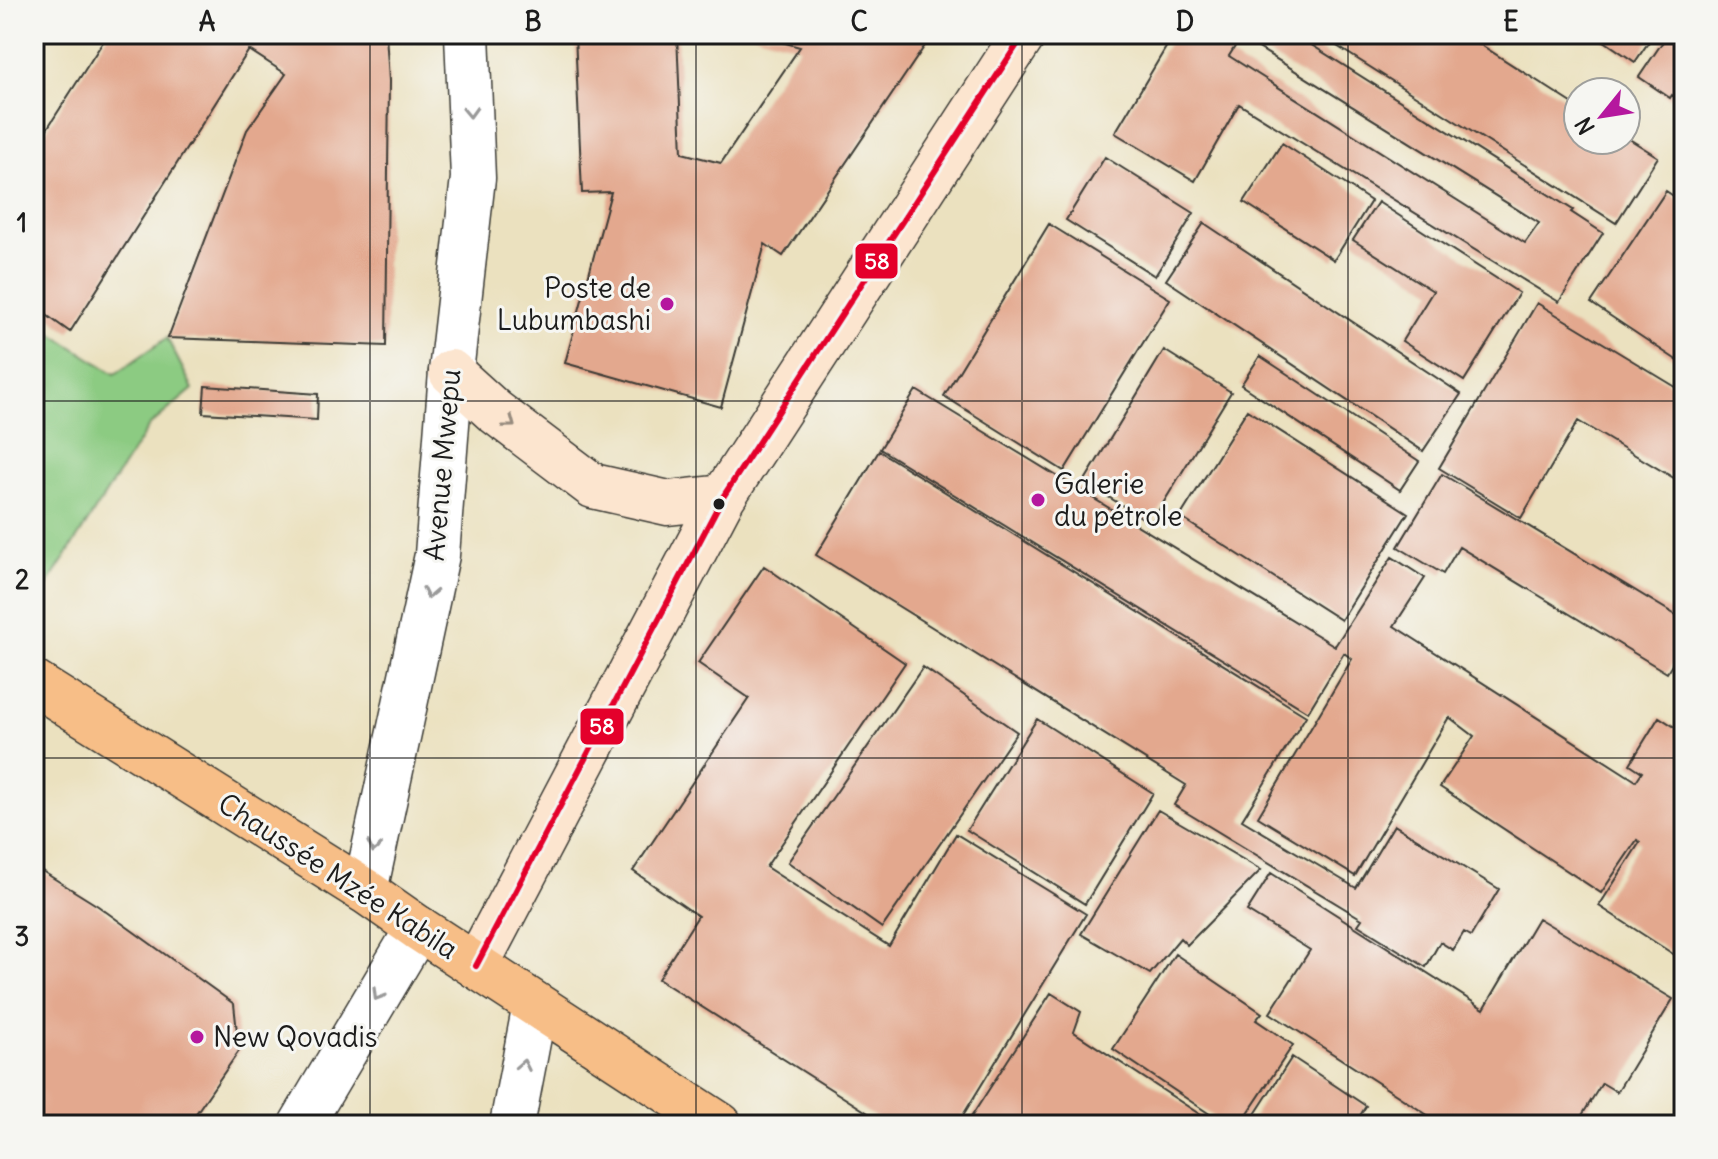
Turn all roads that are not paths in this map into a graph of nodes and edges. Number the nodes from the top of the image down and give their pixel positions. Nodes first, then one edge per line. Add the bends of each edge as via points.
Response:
1 (467, 34) edge
2 (1024, 34) edge
3 (451, 372) junction
4 (723, 497) junction
5 (34, 683) edge
6 (365, 891) junction
7 (418, 928) junction
8 (476, 966) junction
9 (535, 1005) junction
10 (301, 1125) edge
11 (512, 1125) edge
12 (720, 1125) edge

1 -> 3 street, Avenue Mwepu via 473,178
2 - 4 main road
3 -> 4 main road via 593,486 668,503
3 -> 6 street, Avenue Mwepu via 437,555
4 - 8 main road
5 - 6 highway, Chaussée Mzée Kabila
6 - 7 highway, Chaussée Mzée Kabila
7 - 8 highway, Chaussée Mzée Kabila
7 -> 10 street
8 - 9 highway, Chaussée Mzée Kabila
11 -> 9 street
9 - 12 highway, Chaussée Mzée Kabila

